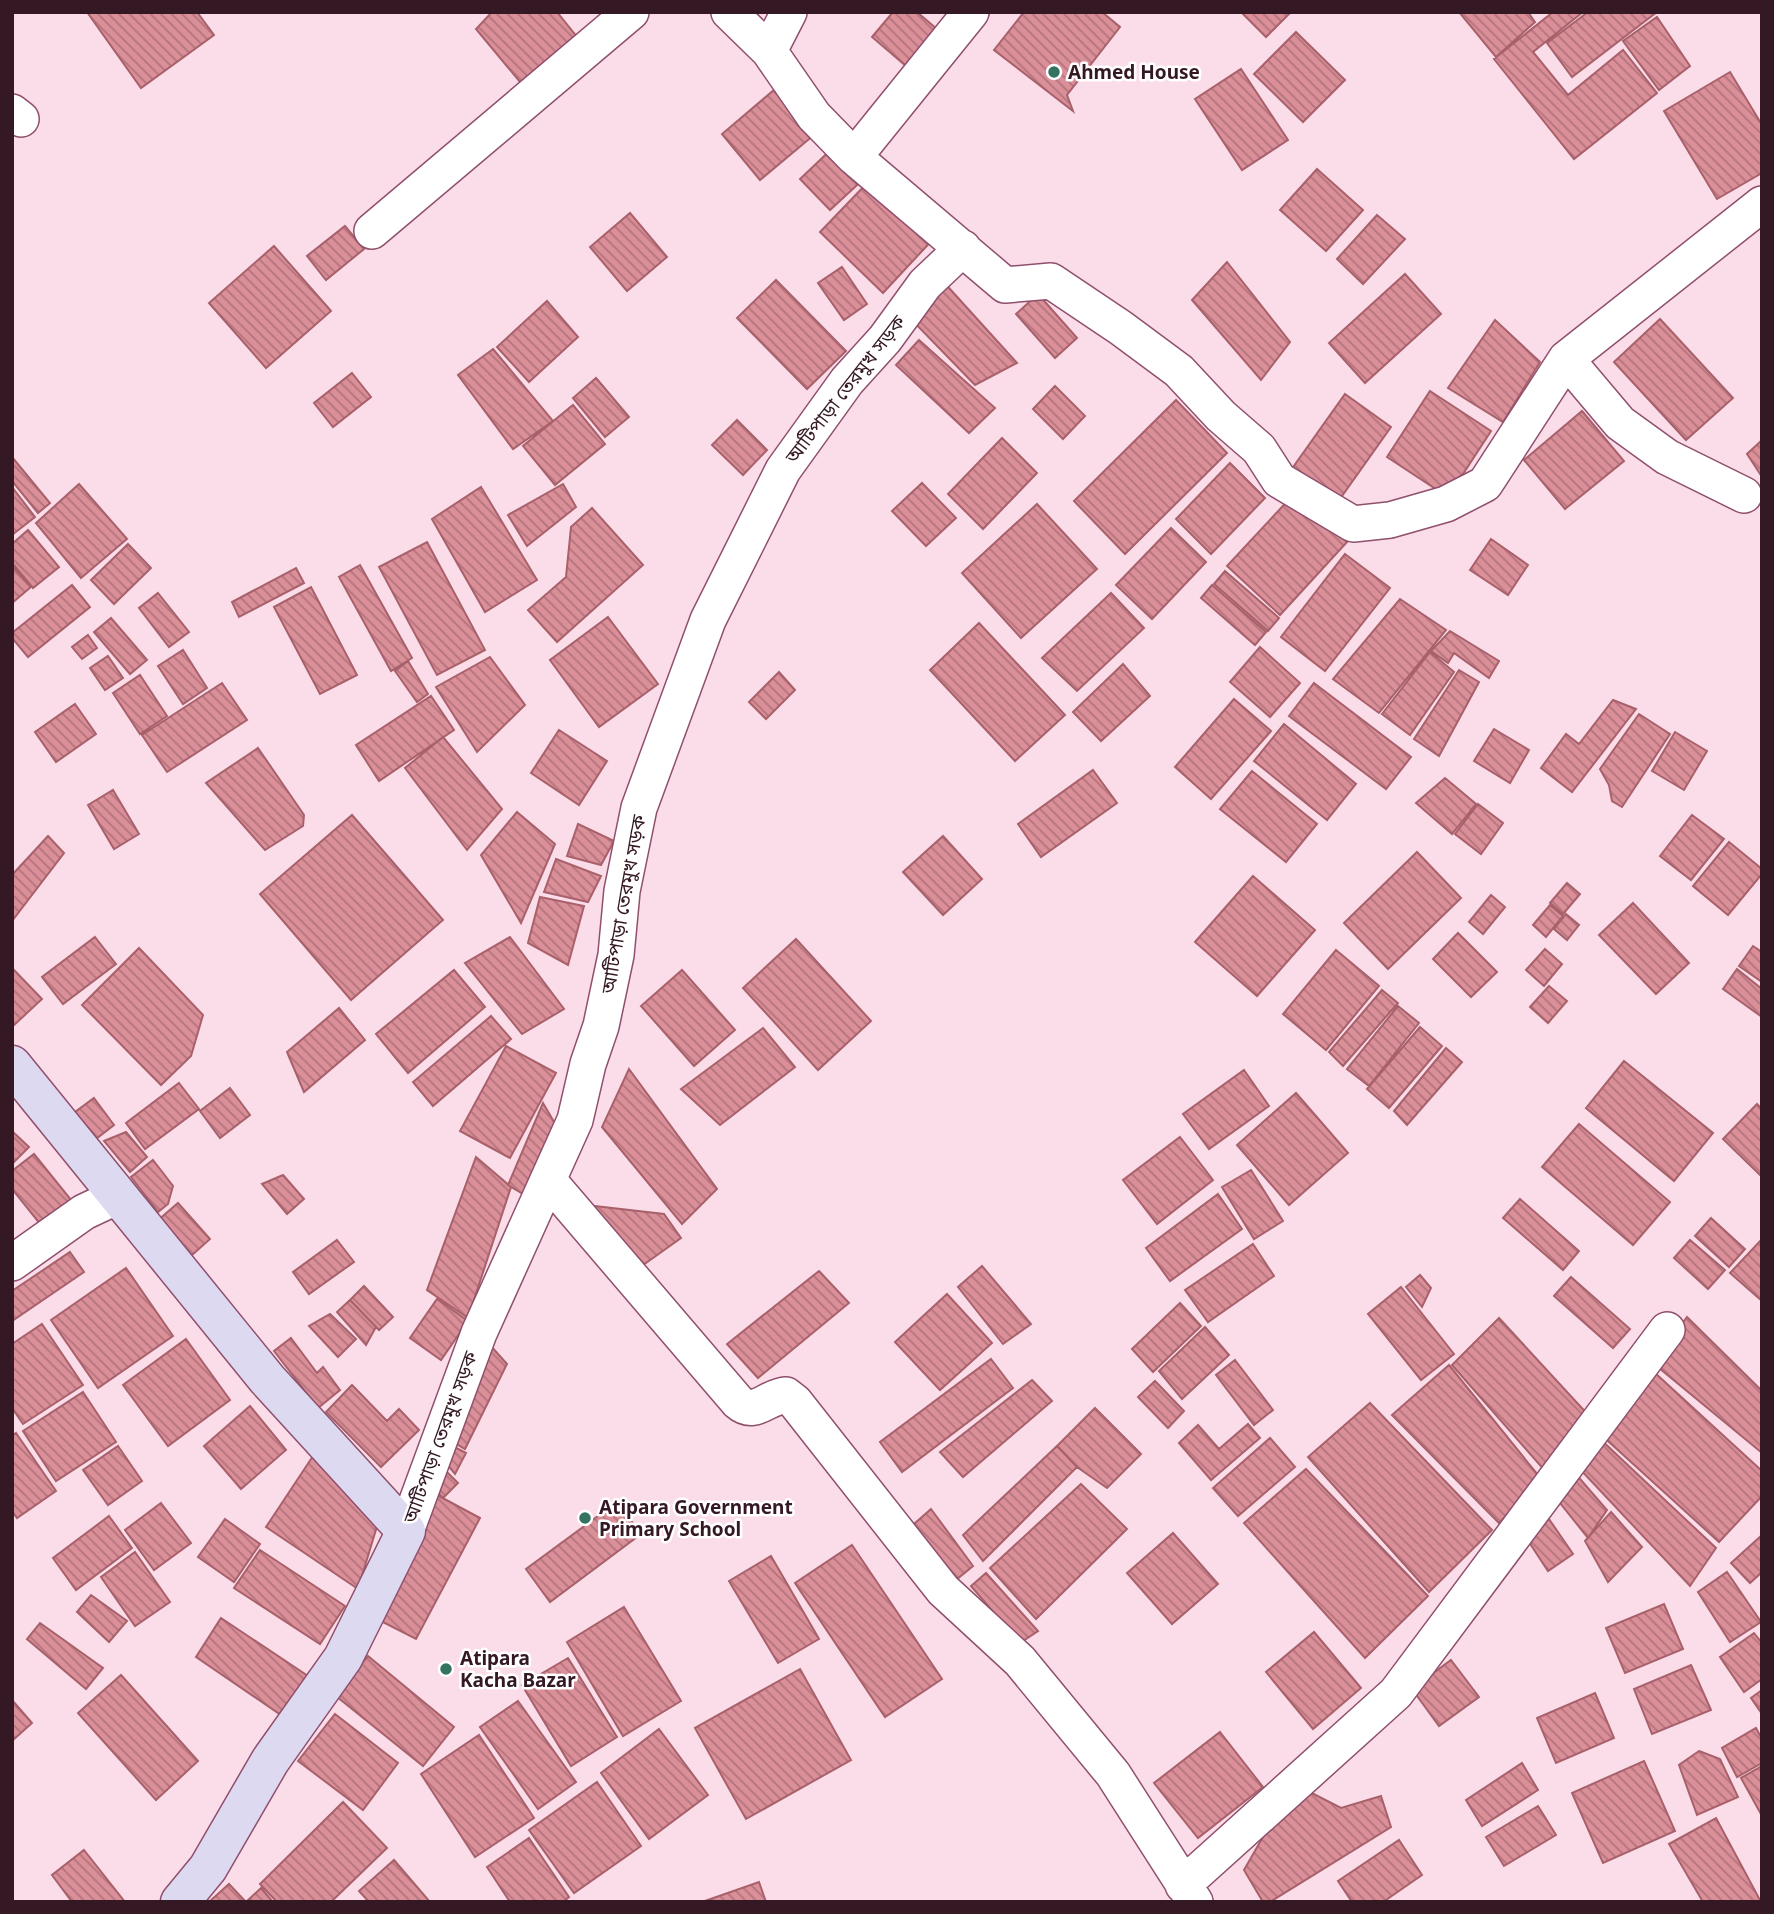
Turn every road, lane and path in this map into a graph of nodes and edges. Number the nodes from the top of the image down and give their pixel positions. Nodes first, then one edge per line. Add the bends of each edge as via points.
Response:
1 (631, 12) edge
2 (729, 12) edge
3 (789, 12) edge
4 (971, 12) edge
5 (769, 51) junction
6 (854, 157) junction
7 (1762, 204) edge
8 (372, 231) dead end
9 (963, 248) junction
10 (1566, 359) junction
11 (1744, 495) dead end
12 (12, 1065) edge
13 (549, 1181) junction
14 (118, 1196) junction
15 (12, 1263) edge
16 (1667, 1329) dead end
17 (405, 1531) junction
18 (1189, 1893) edge
19 (180, 1902) edge

1 - 8 street
2 - 5 street
3 - 5 street
4 - 6 street
5 - 6 street via 814,116
6 - 9 street
7 - 10 street
9 - 10 street via 1005,285 1051,281 1121,328 1179,371 1220,416 1259,449 1279,480 1353,524 1390,520 1446,504 1485,485
9 - 13 street, আটিপাড়া তেরমুখ সড়ক via 925,284 783,470 708,620 639,808 601,1026 575,1120
10 - 11 street via 1620,424 1667,457
12 - 14 main road, আটিপাড়া তেরমুখ সড়ক
13 - 17 street, আটিপাড়া তেরমুখ সড়ক via 479,1333
13 - 18 street via 745,1408 755,1409 775,1396 786,1395 795,1402 943,1590 1020,1661 1113,1774
14 - 15 street via 84,1212
14 - 17 main road, আটিপাড়া তেরমুখ সড়ক via 267,1379
16 - 18 street via 1396,1693
17 - 19 main road, আটিপাড়া তেরমুখ সড়ক via 343,1658 271,1761 208,1868

